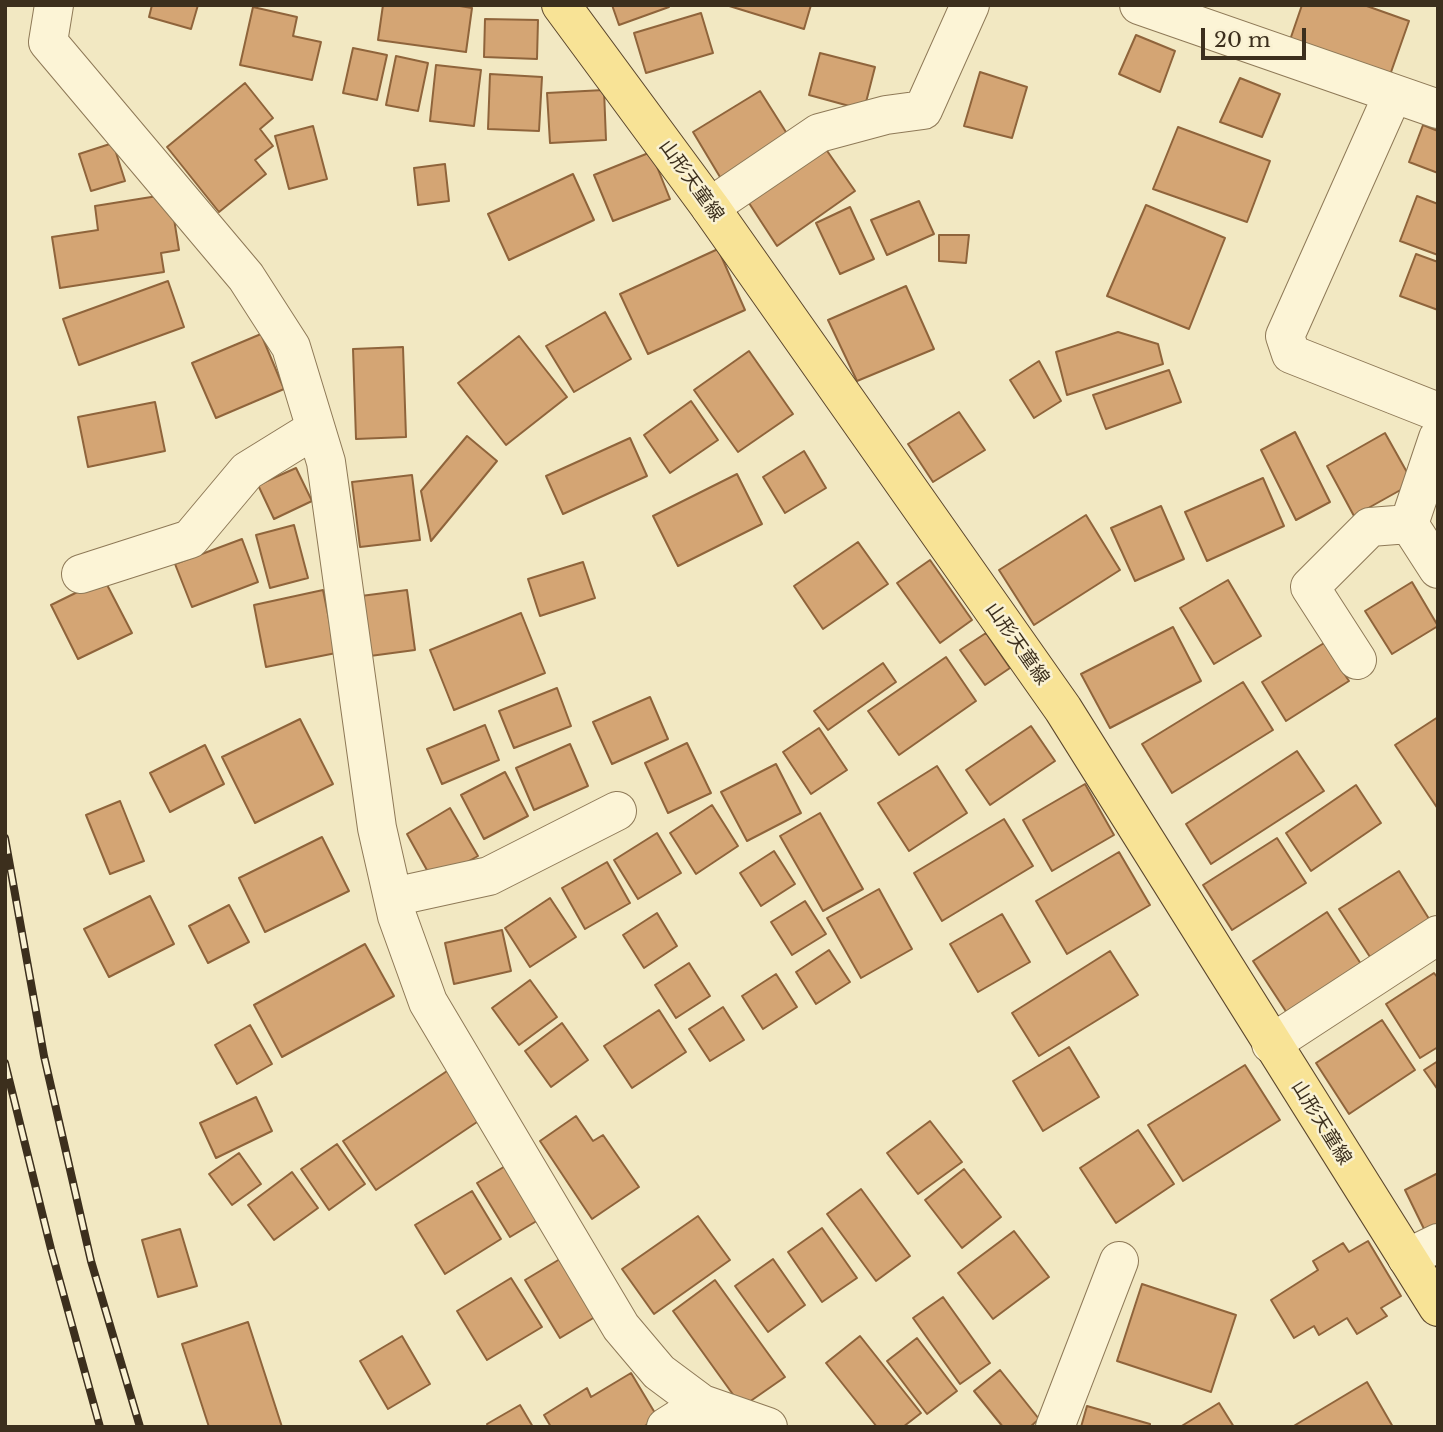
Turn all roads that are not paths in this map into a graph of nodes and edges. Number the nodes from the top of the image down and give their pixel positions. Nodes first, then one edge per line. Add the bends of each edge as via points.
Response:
1 (54, 5) edge
2 (561, 5) edge
3 (970, 5) edge
4 (1139, 5) edge
5 (1393, 94) junction
6 (1438, 109) edge
7 (710, 207) junction
8 (1438, 412) edge
9 (316, 429) junction
10 (1438, 438) edge
11 (1409, 524) junction
12 (1438, 569) edge
13 (81, 574) dead end
14 (1357, 660) dead end
15 (617, 811) dead end
16 (393, 897) junction
17 (1438, 935) edge
18 (1271, 1044) junction
19 (1422, 1251) edge
20 (1119, 1261) dead end
21 (1438, 1307) edge
22 (702, 1404) junction
23 (666, 1427) edge
24 (768, 1427) edge
25 (1055, 1427) edge

1 - 9 lane via 48,42 246,277 291,347
2 - 7 main road, 山形天童線
3 - 7 lane via 923,110 820,133
4 - 5 lane
5 - 6 lane
5 - 8 lane via 1285,336 1291,354
7 - 18 main road, 山形天童線 via 1063,709
9 - 13 lane via 247,471 190,539
9 - 16 lane via 326,463 377,828
10 - 11 lane
11 - 12 lane
11 - 14 lane via 1370,527 1310,587
15 - 16 lane via 489,876
16 - 22 lane via 428,1002 621,1327 659,1372
17 - 18 lane
18 - 19 main road, 山形天童線
19 - 21 main road, 山形天童線
20 - 25 lane
22 - 23 lane
22 - 24 lane

